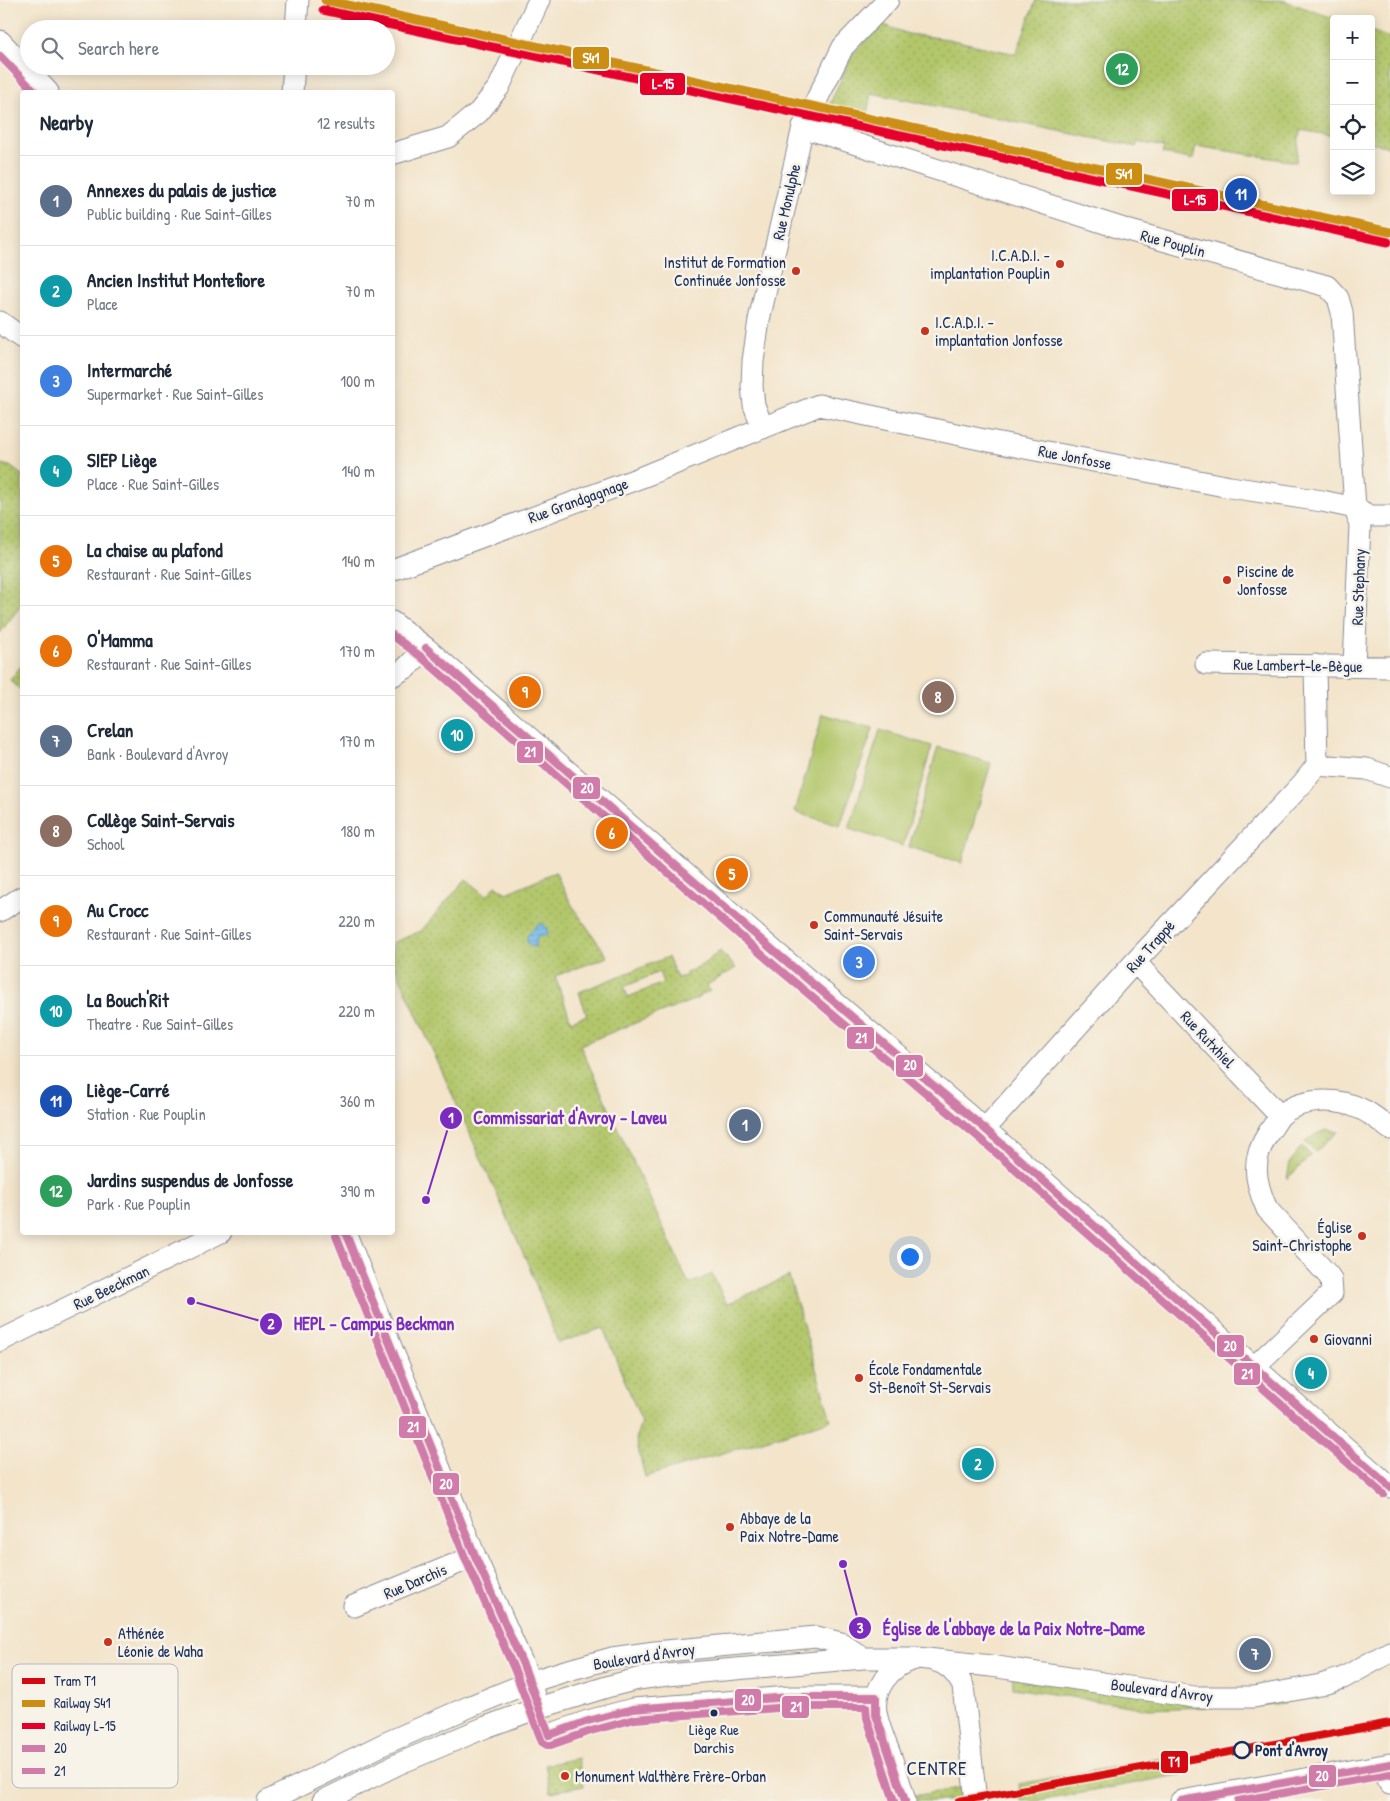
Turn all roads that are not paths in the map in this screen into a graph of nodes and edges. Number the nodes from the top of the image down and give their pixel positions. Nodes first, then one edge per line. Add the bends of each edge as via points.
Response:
1 (298, 0) edge
2 (539, 0) edge
3 (888, 0) edge
4 (297, 20) edge
5 (0, 41) edge
6 (20, 62) edge
7 (32, 75) edge
8 (293, 75) edge
9 (46, 90) edge
10 (292, 90) edge
11 (803, 127) junction
12 (395, 153) edge
13 (0, 322) edge
14 (20, 337) edge
15 (763, 428) junction
16 (1355, 508) junction
17 (1390, 516) edge
18 (395, 569) edge
19 (395, 624) edge
20 (426, 648) junction
21 (1206, 664) dead end
22 (1315, 665) junction
23 (1354, 666) junction
24 (1390, 667) edge
25 (395, 674) edge
26 (1318, 765) junction
27 (1390, 777) edge
28 (20, 898) edge
29 (0, 911) edge
30 (1135, 962) junction
31 (1280, 1116) junction
32 (1381, 1123) edge
33 (985, 1129) junction
34 (215, 1235) edge
35 (346, 1235) edge
36 (0, 1341) edge
37 (1254, 1368) junction
38 (1390, 1487) edge
39 (475, 1556) junction
40 (354, 1606) dead end
41 (1390, 1652) edge
42 (864, 1658) junction
43 (923, 1659) junction
44 (530, 1682) junction
45 (876, 1697) junction
46 (538, 1708) junction
47 (548, 1735) dead end
48 (1386, 1771) edge
49 (268, 1801) edge
50 (323, 1801) edge
51 (905, 1801) edge
52 (976, 1801) edge
53 (1181, 1801) edge

1 - 4 street
2 - 12 street via 499,87 479,112 448,137
3 - 11 street, Rue Monulphe via 843,47
5 - 6 street
7 - 9 street
8 - 10 street
11 - 15 street, Rue Monulphe via 753,361 754,405
11 - 16 street, Rue Pouplin via 1126,230 1328,286 1338,298 1342,312
13 - 14 street
15 - 16 street, Rue Jonfosse via 819,404 930,430
15 - 18 street, Rue Grandgagnage
16 - 17 street, Rue Jonfosse via 1370,516
16 - 23 street, Rue Stephany via 1360,525
19 - 20 street
20 - 25 street
20 - 33 street via 774,951
21 - 22 street, Rue Lambert-le-Bègue
22 - 23 street, Rue Lambert-le-Bègue
22 - 26 street
23 - 24 street, Rue Lambert-le-Bègue
26 - 27 street via 1367,769
26 - 30 street, Rue Trappé
28 - 29 street
30 - 31 street, Rue Rutxhiel
30 - 33 street, Rue Trappé
31 - 32 street via 1294,1107 1318,1101 1335,1102 1361,1109
31 - 37 street via 1257,1155 1261,1195 1267,1208 1329,1276 1332,1294
33 - 37 street
34 - 36 street, Rue Beeckman
35 - 39 street
37 - 38 street
39 - 40 street, Rue Darchis
39 - 44 street
41 - 43 street, Boulevard d'Avroy via 1343,1678 1318,1686 1254,1697 1194,1698 991,1666
42 - 43 street, Boulevard d'Avroy
42 - 44 street, Boulevard d'Avroy via 841,1643 816,1637 621,1657
42 - 46 street, Boulevard d'Avroy via 638,1678
43 - 45 street via 906,1661 891,1671
43 - 52 street, Boulevard d'Avroy via 940,1662 950,1668 963,1686
44 - 46 street
44 - 49 street, Boulevard d'Avroy via 386,1743
45 - 47 street via 790,1697 633,1708
45 - 51 street via 876,1715
46 - 50 street, Boulevard d'Avroy via 398,1764
48 - 53 street

